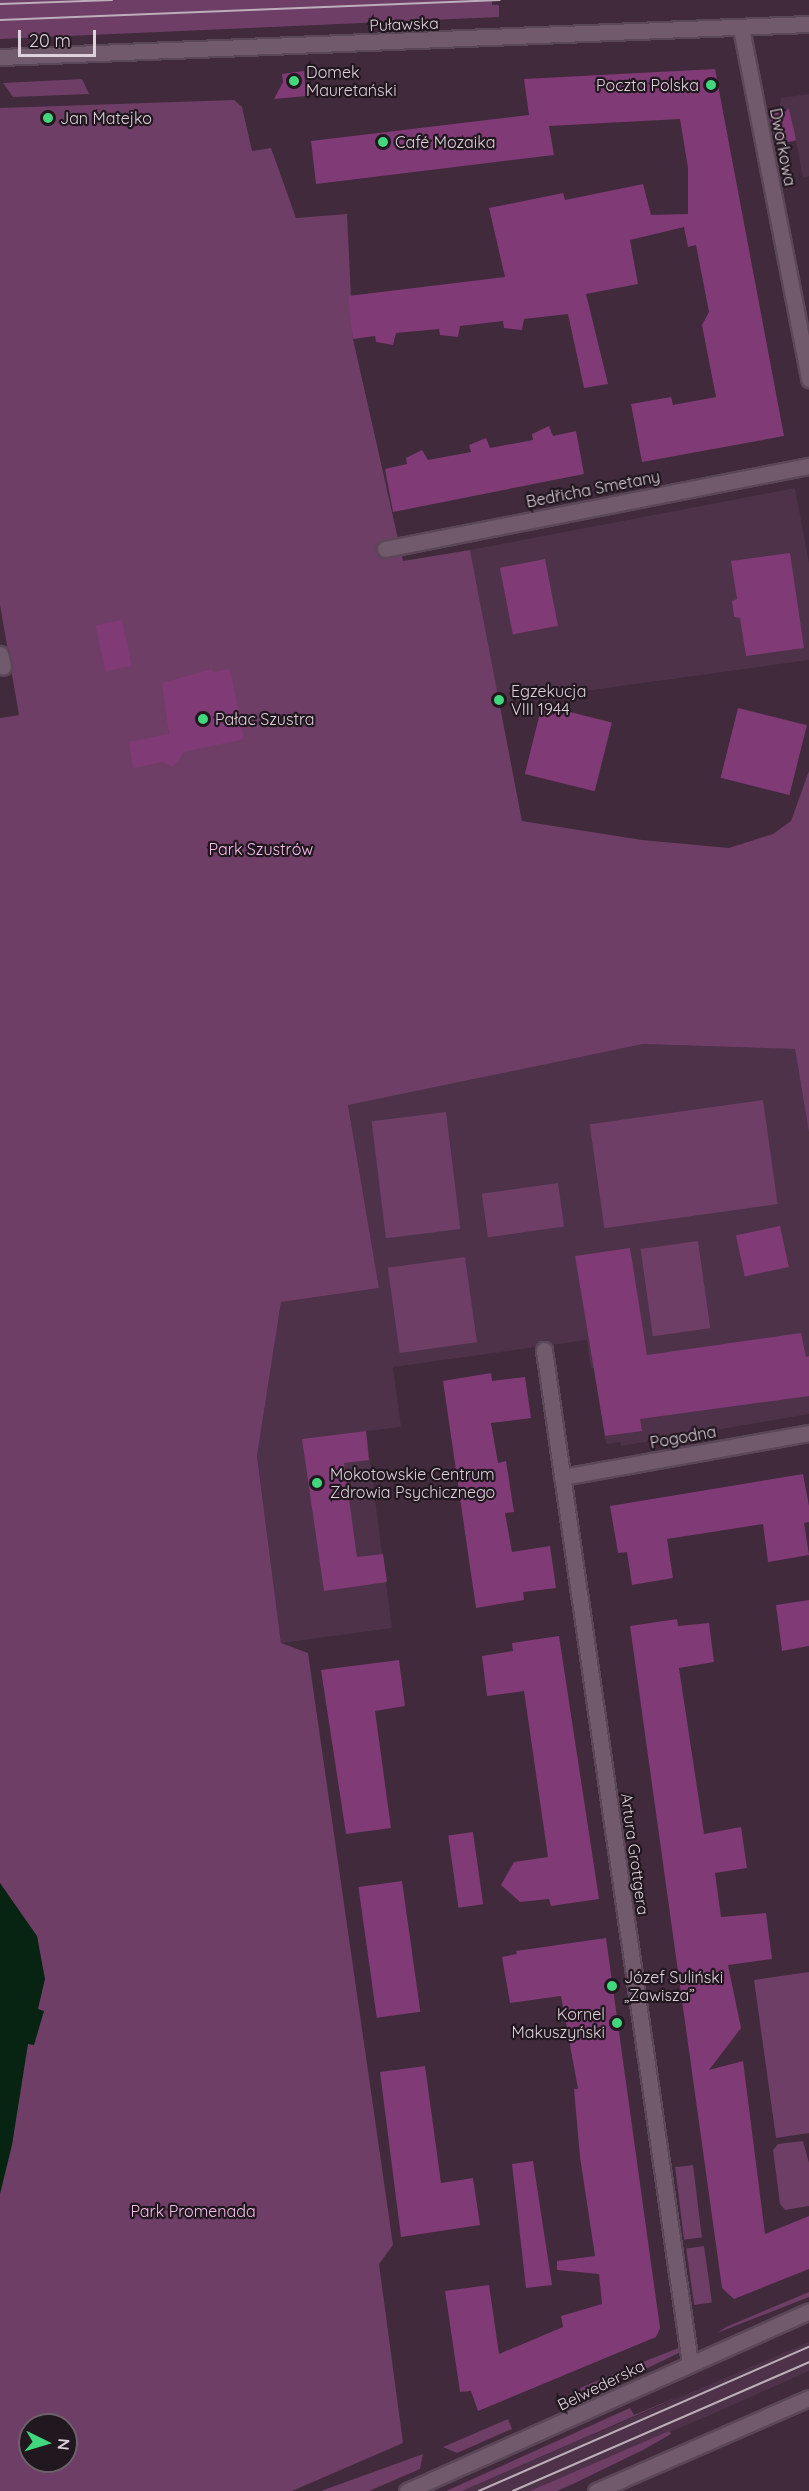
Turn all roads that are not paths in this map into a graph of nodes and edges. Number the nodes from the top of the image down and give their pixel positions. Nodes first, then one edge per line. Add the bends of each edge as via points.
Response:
1 (809, 24) edge
2 (741, 28) junction
3 (0, 57) edge
4 (809, 379) edge
5 (809, 466) edge
6 (385, 549) dead end
7 (544, 1350) dead end
8 (809, 1433) edge
9 (562, 1477) junction
10 (809, 2311) edge
11 (690, 2362) junction
12 (809, 2398) edge
13 (612, 2487) edge
14 (407, 2491) edge
15 (596, 2491) edge

1 - 2 street, Puławska
2 - 3 street, Puławska
2 - 4 street, Dworkowa
5 - 6 street, Bedřicha Smetany
7 - 9 street, Artura Grottgera
8 - 9 street, Pogodna
9 - 11 street, Artura Grottgera
10 - 11 street, Belwederska
11 - 14 street, Belwederska
12 - 13 street
13 - 15 street

